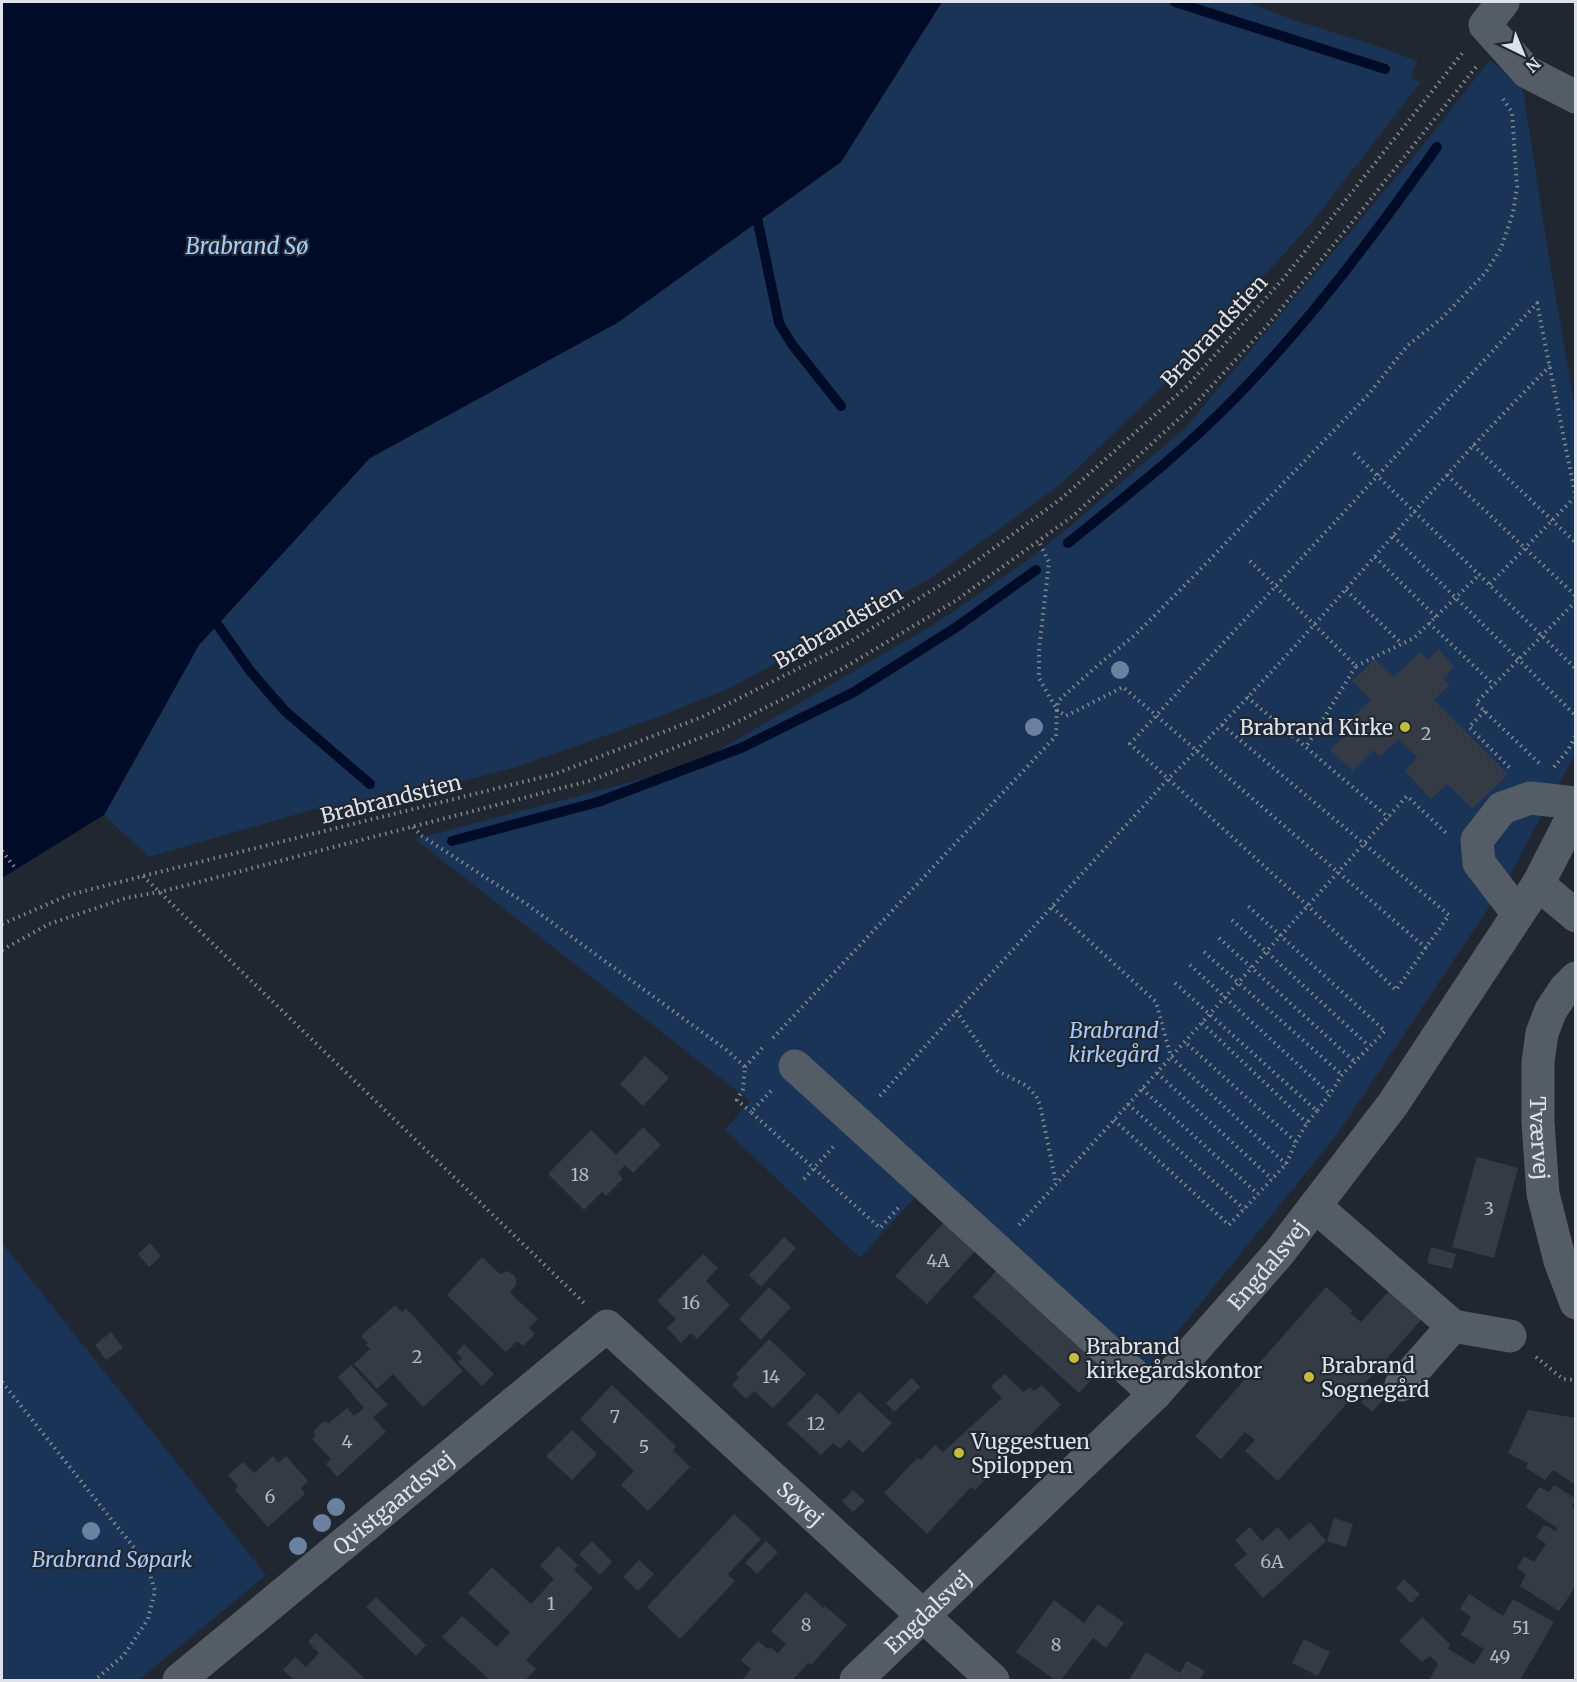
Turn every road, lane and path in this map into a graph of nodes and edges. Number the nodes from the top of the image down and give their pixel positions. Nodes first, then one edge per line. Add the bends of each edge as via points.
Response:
1 (1495, 22) edge
2 (1475, 68) junction
3 (1483, 76) dead end
4 (1497, 93) dead end
5 (1575, 97) edge
6 (1550, 366) junction
7 (1473, 445) junction
8 (1354, 453) dead end
9 (1447, 475) junction
10 (1378, 476) junction
11 (1575, 499) edge
12 (1415, 511) junction
13 (1552, 520) junction
14 (1394, 536) junction
15 (1038, 540) junction
16 (1575, 543) edge
17 (1525, 548) junction
18 (1374, 557) junction
19 (1250, 561) dead end
20 (1480, 574) junction
21 (1490, 584) junction
22 (1276, 586) junction
23 (1346, 590) junction
24 (1575, 596) edge
25 (1455, 598) junction
26 (1575, 601) edge
27 (1436, 617) junction
28 (1430, 623) junction
29 (1314, 625) junction
30 (1542, 635) junction
31 (1402, 644) junction
32 (1518, 660) junction
33 (1356, 666) junction
34 (1575, 669) edge
35 (1494, 685) junction
36 (1247, 697) junction
37 (1057, 710) junction
38 (1485, 711) junction
39 (1156, 716) junction
40 (1575, 716) edge
41 (1222, 724) junction
42 (1575, 735) edge
43 (1306, 747) junction
44 (1196, 751) junction
45 (1541, 766) dead end
46 (1512, 770) dead end
47 (1549, 773) dead end
48 (1168, 779) junction
49 (1575, 803) edge
50 (1575, 810) edge
51 (1389, 818) junction
52 (412, 826) junction
53 (1447, 834) dead end
54 (1364, 845) junction
55 (2, 851) edge
56 (16, 869) dead end
57 (1338, 873) junction
58 (142, 876) junction
59 (1538, 884) junction
60 (160, 892) junction
61 (1247, 905) dead end
62 (1308, 906) junction
63 (1052, 907) junction
64 (1518, 914) junction
65 (1575, 915) edge
66 (1232, 920) dead end
67 (2, 924) edge
68 (1281, 936) junction
69 (1219, 938) dead end
70 (1426, 948) junction
71 (2, 950) edge
72 (1204, 952) dead end
73 (1267, 952) junction
74 (1190, 965) dead end
75 (1252, 968) junction
76 (1575, 978) edge
77 (1175, 983) dead end
78 (1239, 983) junction
79 (1225, 998) junction
80 (956, 1011) junction
81 (1210, 1014) junction
82 (1202, 1023) junction
83 (1185, 1042) junction
84 (1369, 1046) junction
85 (1171, 1058) junction
86 (1355, 1062) junction
87 (795, 1066) joint
88 (745, 1067) junction
89 (1157, 1073) junction
90 (1342, 1075) junction
91 (1142, 1089) junction
92 (1330, 1094) junction
93 (1128, 1104) junction
94 (1317, 1111) junction
95 (751, 1112) junction
96 (1114, 1120) junction
97 (856, 1122) junction
98 (1307, 1123) junction
99 (1296, 1142) junction
100 (1286, 1164) junction
101 (814, 1168) junction
102 (804, 1179) dead end
103 (1272, 1179) junction
104 (922, 1183) junction
105 (1056, 1184) junction
106 (1258, 1194) junction
107 (1315, 1206) junction
108 (1244, 1209) junction
109 (996, 1250) junction
110 (1575, 1303) edge
111 (608, 1326) junction
112 (1453, 1326) junction
113 (1510, 1336) joint
114 (1575, 1380) edge
115 (2, 1382) edge
116 (1401, 1385) dead end
117 (1155, 1394) junction
118 (924, 1617) junction
119 (95, 1680) edge
120 (179, 1680) edge
121 (856, 1680) edge
122 (993, 1680) edge

1 - 2 path
1 - 5 street via 1527,72
1 - 58 path, Brabrandstien via 1283,279 1187,386 1062,498 964,570 845,645 702,717 555,774
2 - 3 path
2 - 15 path via 1266,327 1195,404 1073,516
4 - 37 path via 1512,112 1517,187 1501,248 1486,272 1442,318 1407,346 1368,395 1194,576 1135,635 1058,701
6 - 7 path
6 - 10 path via 1537,303
6 - 11 path
7 - 9 path
7 - 13 path
8 - 10 path
9 - 12 path
9 - 17 path
10 - 12 path
10 - 22 path
11 - 13 path
12 - 14 path
12 - 20 path
13 - 16 path
13 - 17 path
14 - 18 path
14 - 25 path
15 - 37 path via 1049,562 1039,678
15 - 52 path via 955,601 852,663 723,729 589,781
17 - 21 path
17 - 24 path
18 - 23 path
18 - 27 path
19 - 22 path
20 - 21 path
20 - 25 path
21 - 30 path
22 - 29 path
22 - 39 path
23 - 29 path
23 - 31 path
25 - 27 path
25 - 32 path
26 - 30 path
27 - 28 path
28 - 31 path
28 - 35 path
29 - 33 path
29 - 36 path
30 - 32 path
30 - 34 path
31 - 33 path
32 - 35 path
32 - 40 path
33 - 43 path
35 - 38 path via 1476,703
36 - 41 path
36 - 43 path
37 - 39 path via 1066,716 1123,687
37 - 88 path via 1056,736
38 - 45 path
38 - 46 path via 1469,727
39 - 44 path
39 - 48 path via 1130,744
41 - 44 path
41 - 54 path
42 - 47 path
43 - 51 path
44 - 48 path
44 - 57 path
48 - 62 path
48 - 63 path
49 - 64 street via 1530,798 1502,808 1478,840 1479,863
50 - 59 street, Engdalsvej
51 - 53 path via 1407,796
51 - 54 path
52 - 60 path
52 - 88 path via 528,905
54 - 57 path
54 - 70 path via 1449,915
55 - 56 path
57 - 62 path
57 - 70 path
58 - 60 path
58 - 67 path, Brabrandstien via 69,896
59 - 64 street, Engdalsvej
59 - 65 street
60 - 71 path via 126,898 49,924
60 - 111 path
61 - 68 path
62 - 68 path
62 - 70 path via 1396,990
63 - 80 path
63 - 85 path via 1156,1002
64 - 107 street, Engdalsvej via 1393,1104
66 - 73 path
68 - 73 path
68 - 84 path via 1385,1030
69 - 75 path
72 - 78 path
73 - 75 path
73 - 84 path
74 - 79 path
75 - 78 path
75 - 86 path
76 - 110 street, Tværvej via 1551,1010 1542,1033 1538,1122 1543,1194
77 - 81 path
78 - 79 path
78 - 90 path
79 - 81 path
79 - 92 path
80 - 97 path
80 - 105 path via 998,1071 1027,1086 1036,1096
81 - 82 path
81 - 94 path
82 - 83 path
82 - 98 path
83 - 85 path
83 - 99 path
84 - 86 path
85 - 89 path
85 - 100 path
86 - 90 path
87 - 95 path
87 - 97 street
88 - 95 path via 743,1089 737,1100
89 - 91 path
89 - 103 path
90 - 92 path
91 - 93 path
91 - 106 path
92 - 94 path
93 - 96 path
93 - 108 path
94 - 98 path
95 - 101 path
96 - 105 path
96 - 108 path via 1229,1225
97 - 101 path
97 - 104 street
98 - 99 path
99 - 100 path
100 - 103 path
101 - 102 path
101 - 104 path via 880,1228
103 - 106 path
104 - 109 street
105 - 109 path
106 - 108 path
107 - 112 street
107 - 117 street, Engdalsvej via 1279,1253
109 - 117 street
111 - 118 street, Søvej
111 - 120 street, Qvistgaardsvej
112 - 113 street
112 - 116 street
113 - 114 path via 1563,1379
115 - 119 path via 147,1564 155,1591 148,1619 124,1655
117 - 118 street, Engdalsvej
118 - 121 street, Engdalsvej
118 - 122 street, Søvej

